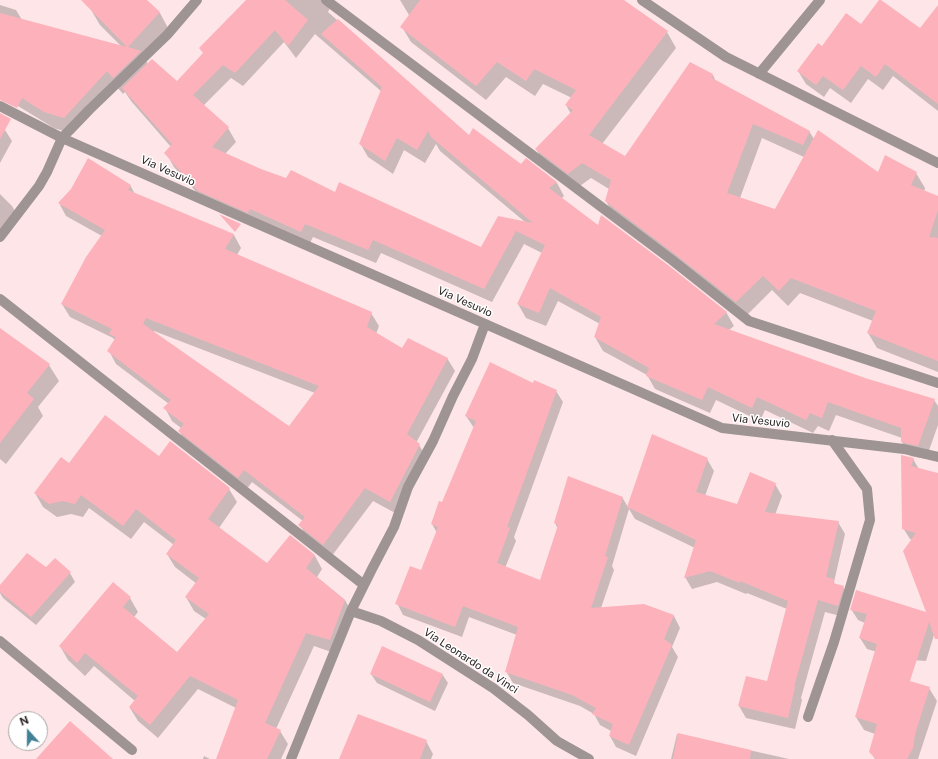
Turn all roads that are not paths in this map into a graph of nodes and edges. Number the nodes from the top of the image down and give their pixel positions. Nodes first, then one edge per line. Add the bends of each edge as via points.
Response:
1 (198, 0) edge
2 (326, 0) edge
3 (642, 0) edge
4 (820, 0) edge
5 (759, 74) junction
6 (0, 106) edge
7 (62, 138) junction
8 (938, 163) edge
9 (0, 236) edge
10 (0, 298) edge
11 (485, 324) junction
12 (938, 383) edge
13 (832, 440) junction
14 (938, 457) edge
15 (364, 585) junction
16 (351, 611) junction
17 (0, 641) edge
18 (808, 717) dead end
19 (132, 750) dead end
20 (291, 759) edge
21 (589, 759) edge

1 - 7 street via 167,35
2 - 12 street via 749,321
3 - 5 street via 721,54
4 - 5 street
5 - 8 street
6 - 7 street, Via Vesuvio
7 - 9 street via 39,186
7 - 11 street, Via Vesuvio
10 - 15 street
11 - 13 street, Via Vesuvio via 722,428
11 - 15 street via 472,359 408,487 394,527
13 - 14 street, Via Vesuvio via 904,449
13 - 18 street via 867,489 870,520 834,642
15 - 16 street
16 - 20 street
16 - 21 street, Via Leonardo da Vinci via 381,621 418,640 493,688 557,741
17 - 19 street

